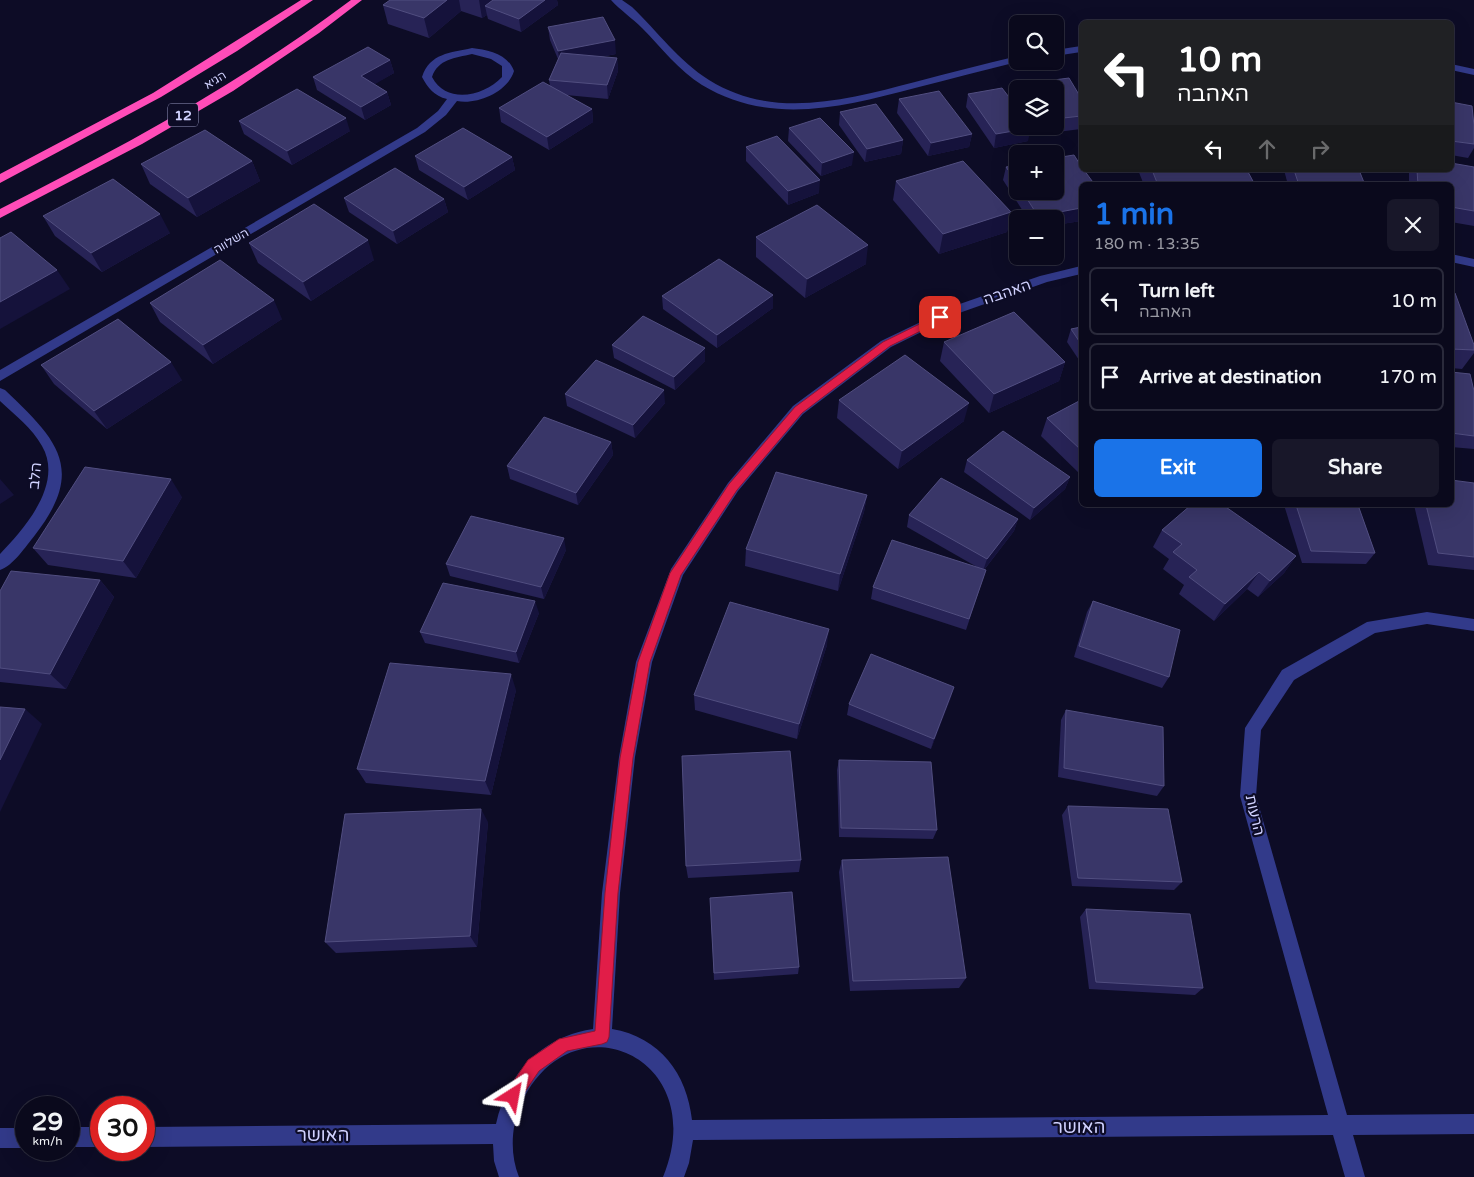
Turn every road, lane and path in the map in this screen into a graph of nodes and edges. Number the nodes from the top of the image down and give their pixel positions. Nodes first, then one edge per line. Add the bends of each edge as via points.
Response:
1 (308, 0) edge
2 (357, 0) edge
3 (616, 0) edge
4 (1079, 48) edge
5 (1064, 51) edge
6 (1009, 61) edge
7 (1454, 68) edge
8 (1474, 72) edge
9 (454, 97) junction
10 (0, 179) edge
11 (0, 214) edge
12 (1454, 259) edge
13 (1474, 263) edge
14 (1079, 270) edge
15 (0, 376) edge
16 (0, 393) edge
17 (0, 564) edge
18 (1474, 625) edge
19 (602, 1037) junction
20 (1474, 1124) edge
21 (1340, 1125) junction
22 (684, 1130) junction
23 (502, 1134) junction
24 (155, 1137) edge
25 (0, 1138) edge
26 (15, 1138) edge
27 (509, 1177) edge
28 (673, 1177) edge
29 (1355, 1177) edge

1 - 10 highway, הגיא / 12 via 236,50 71,144
2 - 11 highway, הגיא / 12 via 268,63 182,116
3 - 6 street via 642,21 692,73 723,93 768,105 794,108 840,104
4 - 5 street
7 - 8 street
9 - 9 street via 479,96 494,90 504,82 508,74 507,64 493,55 472,51 442,58 432,65 427,74 428,83 435,91
9 - 15 street, השלווה via 442,113 421,130
12 - 13 street
14 - 19 street, האהבה via 958,308 886,344 798,410 733,487 676,573 644,662 627,758 611,893
16 - 17 street, הלב via 39,432 54,455 55,477 49,501 35,526
18 - 21 street, הרעות via 1427,618 1372,626 1288,675 1253,728 1248,796
19 - 22 street via 631,1042 658,1061 678,1092
19 - 23 street via 564,1044 534,1066 513,1096
20 - 21 street, האושר
21 - 22 street, האושר
21 - 29 street, הרעות
22 - 28 street via 678,1168
23 - 24 street, האושר
23 - 27 street
25 - 26 street

